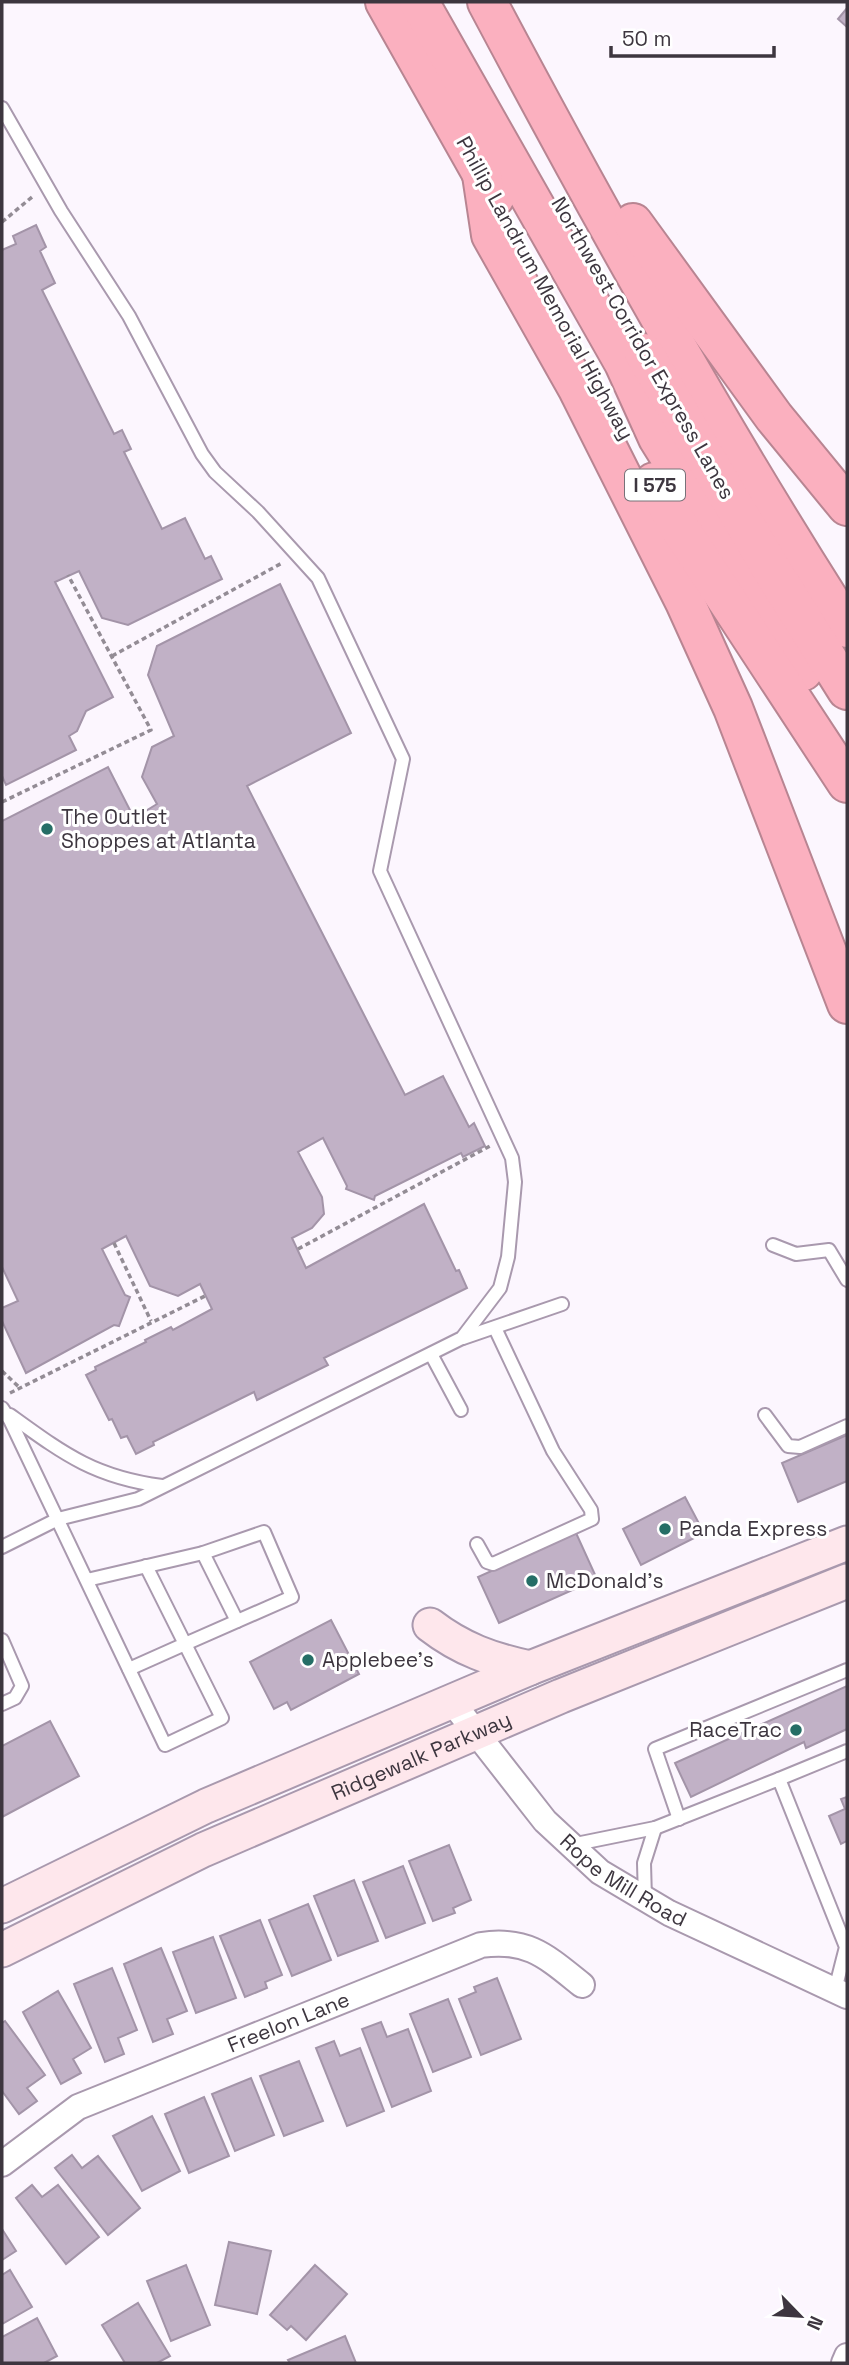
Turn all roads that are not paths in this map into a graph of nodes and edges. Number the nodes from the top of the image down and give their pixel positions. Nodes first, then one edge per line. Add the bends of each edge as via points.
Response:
1 (385, 2) edge
2 (419, 2) edge
3 (446, 2) edge
4 (488, 2) edge
5 (520, 64) junction
6 (2, 108) edge
7 (482, 175) junction
8 (847, 506) edge
9 (847, 628) edge
10 (847, 690) edge
11 (847, 740) edge
12 (847, 783) edge
13 (847, 1004) edge
14 (773, 1245) dead end
15 (847, 1280) edge
16 (562, 1304) dead end
17 (495, 1328) junction
18 (462, 1338) junction
19 (431, 1354) junction
20 (2, 1409) edge
21 (461, 1410) dead end
22 (765, 1415) dead end
23 (847, 1426) edge
24 (162, 1486) junction
25 (58, 1519) junction
26 (847, 1542) edge
27 (477, 1544) dead end
28 (2, 1547) edge
29 (203, 1553) junction
30 (146, 1566) junction
31 (87, 1580) junction
32 (847, 1581) edge
33 (237, 1621) junction
34 (430, 1625) dead end
35 (2, 1640) edge
36 (185, 1644) junction
37 (530, 1668) junction
38 (129, 1669) junction
39 (847, 1670) edge
40 (452, 1702) junction
41 (2, 1704) edge
42 (474, 1734) junction
43 (847, 1751) edge
44 (779, 1779) junction
45 (679, 1819) junction
46 (655, 1828) junction
47 (569, 1846) junction
48 (646, 1900) junction
49 (2, 1906) edge
50 (2, 1950) edge
51 (582, 1985) dead end
52 (841, 1993) edge
53 (2, 2164) edge
54 (847, 2356) edge
55 (844, 2363) edge

1 - 7 highway, Phillip Landrum Memorial Highway / I 575
2 - 11 highway via 624,363 658,438
3 - 10 highway, Northwest Corridor Express Lanes via 682,420
4 - 5 highway
5 - 8 highway via 716,340
5 - 9 highway via 689,367
6 - 18 lane via 129,316 202,454 318,578 404,759 380,871 504,1139 515,1182 508,1257 500,1288
7 - 12 highway, Phillip Landrum Memorial Highway / I 575 via 681,530
7 - 13 highway via 491,235 578,389 685,602 733,708
14 - 15 lane via 796,1254 829,1250
16 - 17 lane
17 - 18 lane
17 - 27 lane via 553,1451 591,1510 592,1519 493,1564
18 - 19 lane
19 - 21 lane
19 - 24 lane
20 - 24 lane via 80,1463 122,1481
20 - 25 lane
22 - 23 lane via 788,1446 800,1447
24 - 25 lane via 138,1499
25 - 28 lane
25 - 31 lane
26 - 37 main road, Ridgewalk Parkway
29 - 30 lane
29 - 33 lane
29 - 33 lane via 264,1532 292,1597
30 - 31 lane
30 - 36 lane
31 - 38 lane
32 - 42 main road, Ridgewalk Parkway
33 - 36 lane
34 - 37 main road via 478,1654
35 - 41 lane via 22,1686 15,1698
36 - 38 lane
36 - 38 lane via 222,1718 165,1745
37 - 40 main road, Ridgewalk Parkway
39 - 45 lane via 655,1749
40 - 42 street, Rope Mill Road
40 - 49 main road, Ridgewalk Parkway via 137,1837
42 - 47 street, Rope Mill Road
42 - 50 main road, Ridgewalk Parkway via 192,1856
43 - 44 lane
44 - 45 lane
44 - 52 lane via 846,1947
45 - 46 lane
46 - 47 lane
46 - 48 lane via 644,1863
47 - 48 street, Rope Mill Road
48 - 52 street, Rope Mill Road
51 - 53 street, Freelon Lane via 542,1952 506,1941 481,1945 78,2107
54 - 55 street

